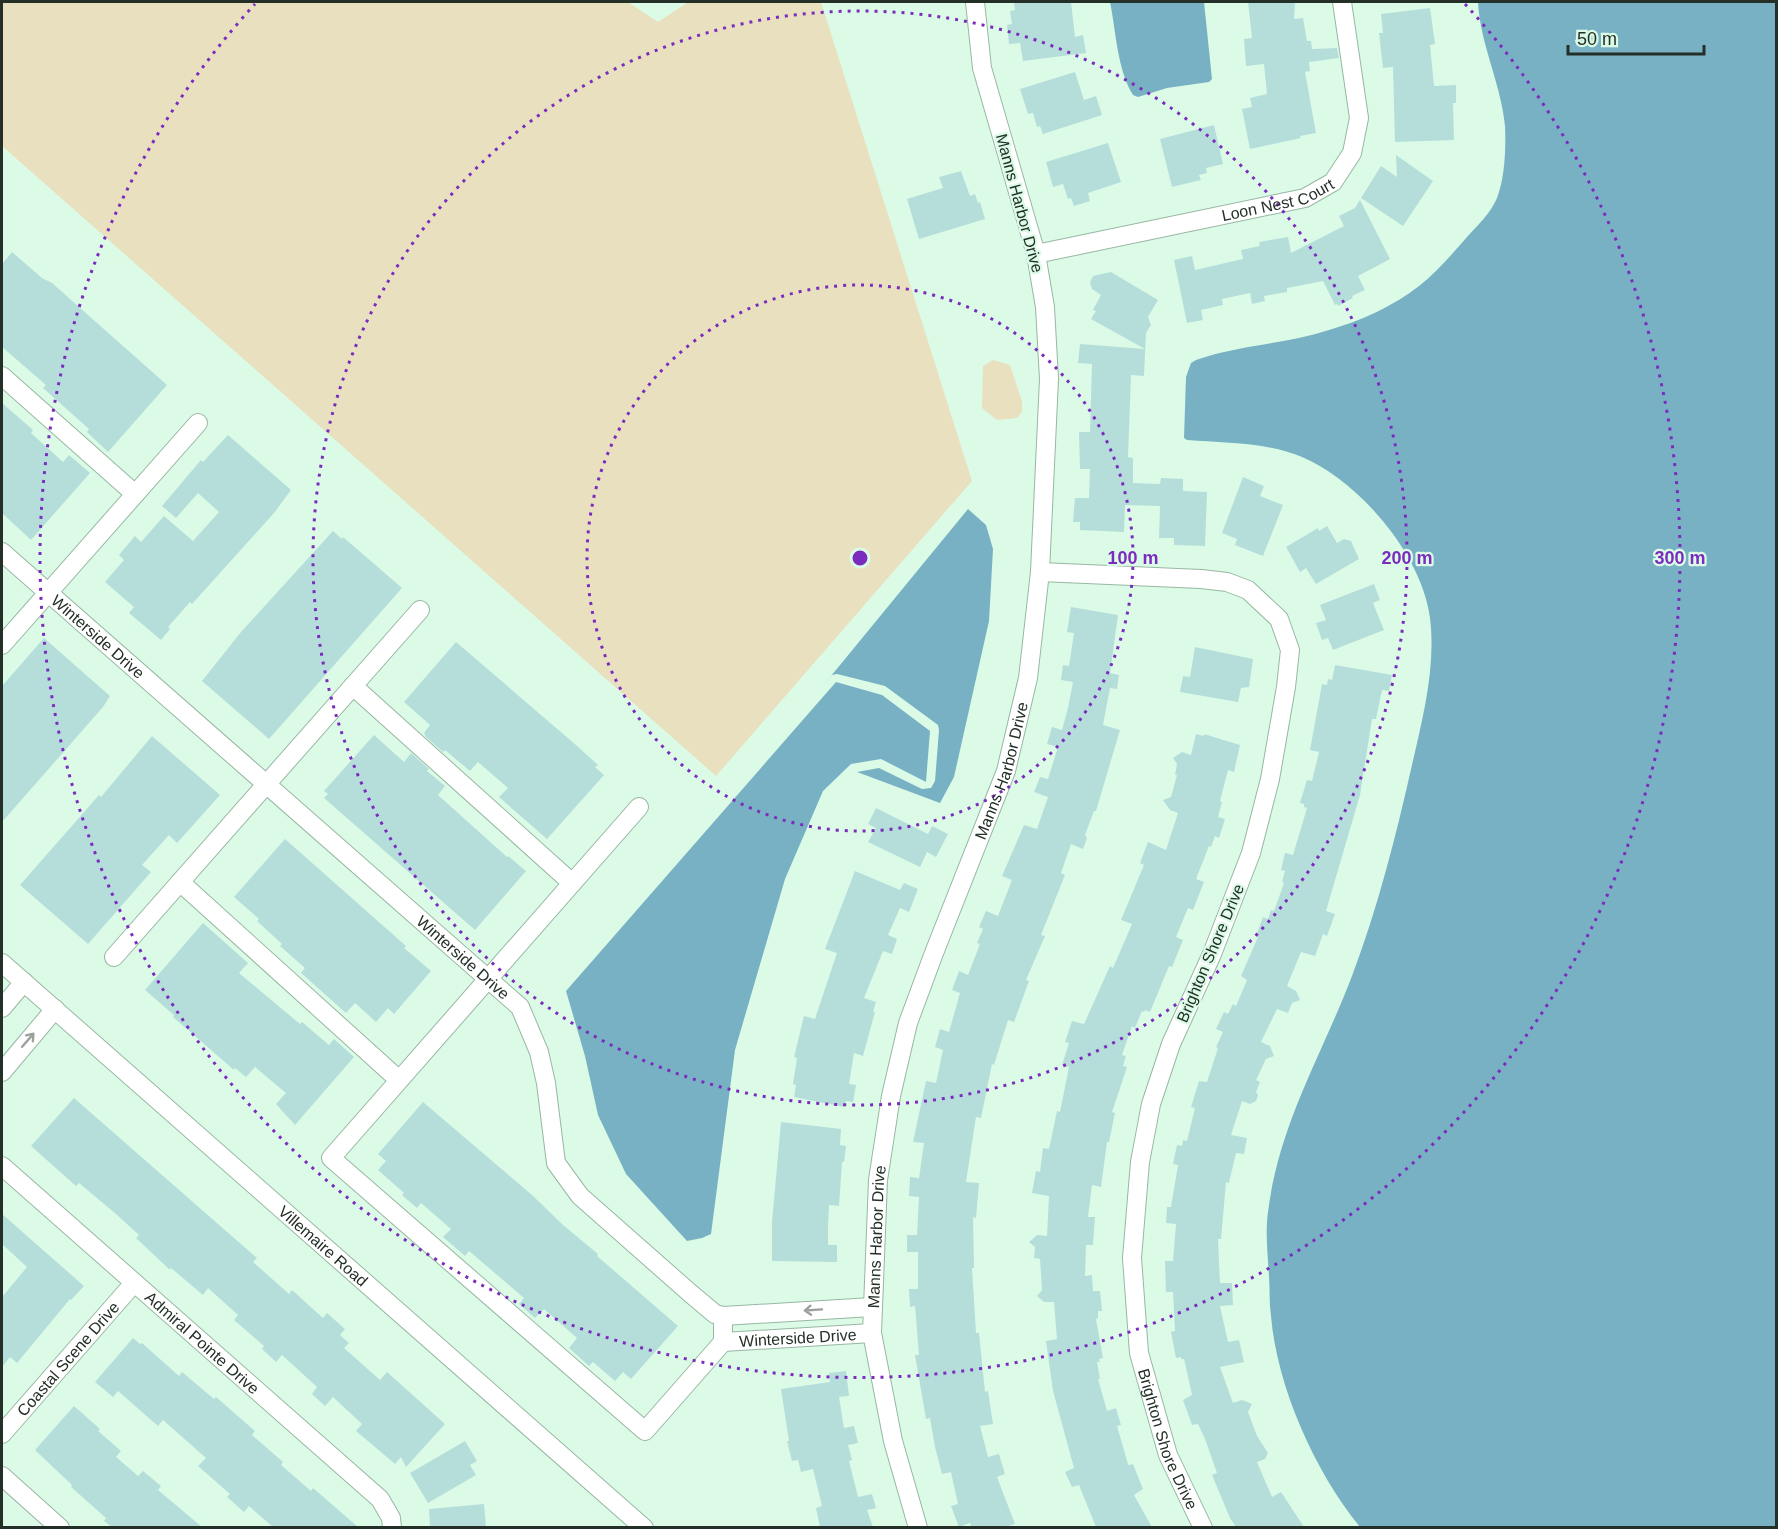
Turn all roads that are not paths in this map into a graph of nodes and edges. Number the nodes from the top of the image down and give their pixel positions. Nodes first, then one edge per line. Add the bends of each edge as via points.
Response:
1 (975, 2) edge
2 (1342, 2) edge
3 (1036, 254) junction
4 (2, 376) edge
5 (198, 423) dead end
6 (135, 494) junction
7 (2, 552) edge
8 (1040, 572) junction
9 (48, 593) junction
10 (420, 610) dead end
11 (2, 645) edge
12 (353, 686) junction
13 (266, 784) junction
14 (639, 807) dead end
15 (180, 882) junction
16 (572, 883) junction
17 (114, 957) dead end
18 (2, 963) edge
19 (488, 979) junction
20 (24, 982) junction
21 (2, 1008) edge
22 (55, 1009) junction
23 (2, 1072) edge
24 (399, 1080) junction
25 (2, 1166) edge
26 (134, 1283) junction
27 (872, 1307) junction
28 (723, 1316) junction
29 (872, 1333) junction
30 (723, 1342) junction
31 (2, 1434) edge
32 (2, 1476) edge
33 (60, 1527) edge
34 (392, 1527) edge
35 (644, 1527) edge
36 (918, 1527) edge
37 (1203, 1527) edge

1 - 3 street, Manns Harbor Drive via 982,68
2 - 3 street, Loon Nest Court via 1359,118 1352,153 1333,182 1305,198
3 - 8 street, Manns Harbor Drive via 1045,308 1049,379
4 - 6 street
5 - 6 street
6 - 9 street
7 - 9 street, Winterside Drive
8 - 27 street, Manns Harbor Drive via 1028,678 1006,771 908,1023 891,1096 878,1180
8 - 37 street, Brighton Shore Drive via 1227,582 1248,590 1279,619 1290,650 1270,779 1251,853 1212,954 1171,1044 1151,1104 1140,1162 1132,1258 1139,1353 1168,1455
9 - 11 street
9 - 13 street, Winterside Drive
10 - 12 street
12 - 13 street
12 - 16 street
13 - 15 street
13 - 19 street, Winterside Drive
14 - 16 street
15 - 17 street
15 - 24 street
16 - 19 street
18 - 20 street, Villemaire Road
19 - 24 street
19 - 28 street, Winterside Drive via 520,1007 539,1052 556,1163 580,1196 690,1293
20 - 21 street
20 - 22 street, Villemaire Road
23 -> 22 street
22 - 35 street, Villemaire Road
24 - 30 street via 332,1158 645,1431
25 - 26 street, Admiral Pointe Drive
26 - 31 street, Coastal Scene Drive
26 - 34 street, Admiral Pointe Drive via 380,1499
27 -> 28 street, Winterside Drive
27 - 29 street, Manns Harbor Drive
28 - 30 street
29 - 30 street, Winterside Drive
29 - 36 street, Manns Harbor Drive via 893,1441
32 - 33 street

